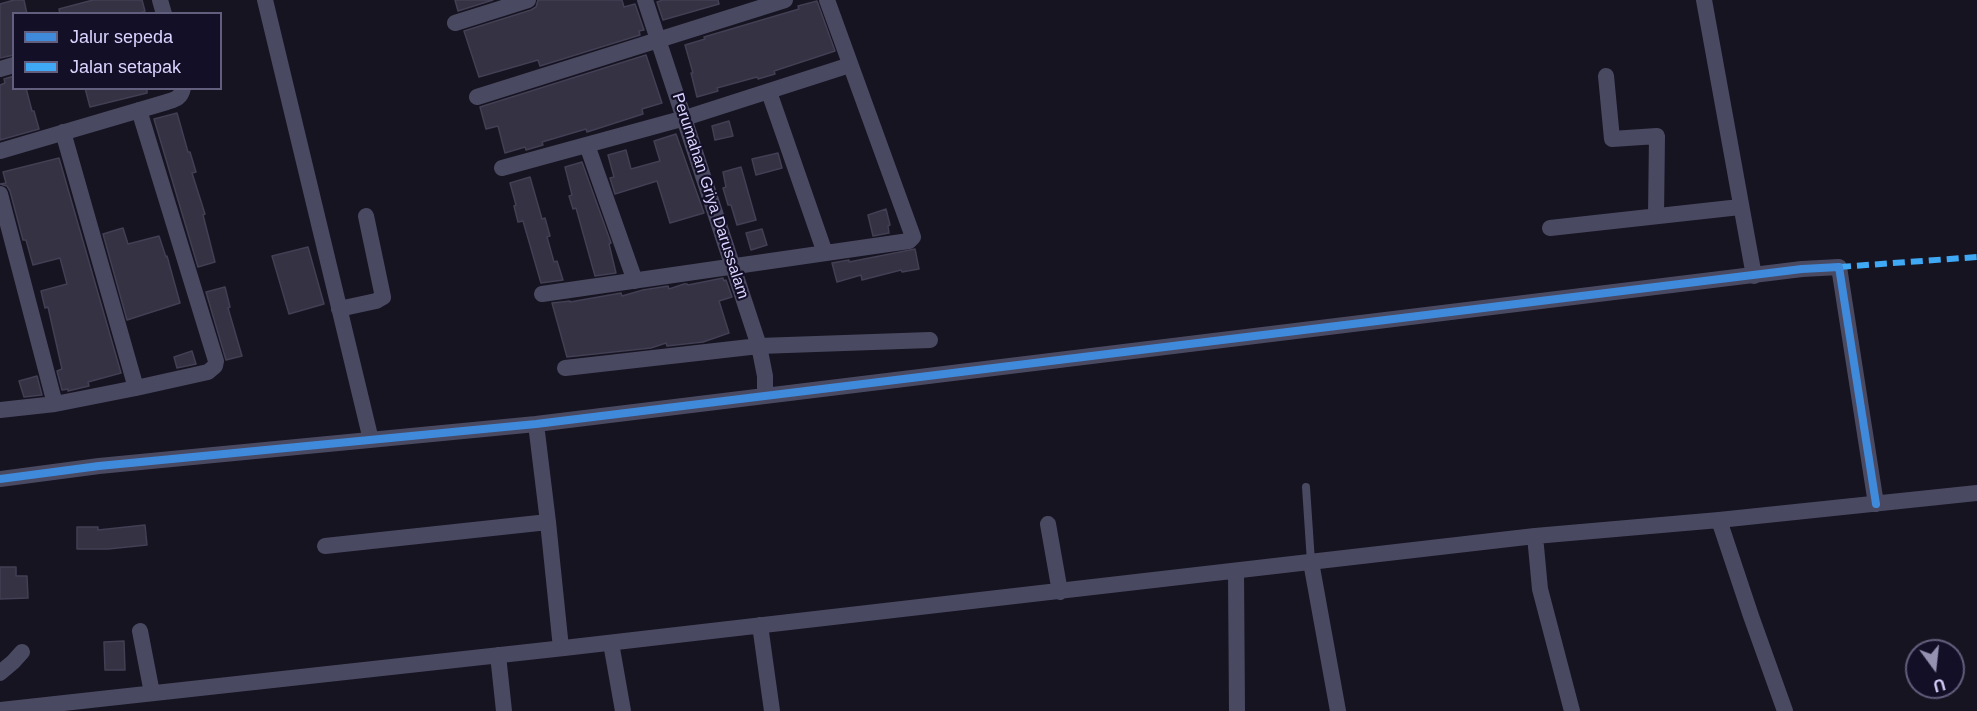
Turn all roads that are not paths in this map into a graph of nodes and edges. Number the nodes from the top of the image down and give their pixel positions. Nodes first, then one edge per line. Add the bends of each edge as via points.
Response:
1 (264, 0) edge
2 (528, 0) edge
3 (645, 0) edge
4 (785, 0) edge
5 (827, 0) edge
6 (1704, 0) edge
7 (455, 23) dead end
8 (658, 39) junction
9 (850, 65) junction
10 (1606, 76) dead end
11 (182, 90) edge
12 (769, 92) junction
13 (477, 97) dead end
14 (139, 110) junction
15 (685, 118) junction
16 (63, 132) junction
17 (587, 145) junction
18 (0, 151) edge
19 (502, 168) dead end
20 (0, 194) edge
21 (1740, 207) junction
22 (366, 216) dead end
23 (1656, 216) junction
24 (1550, 228) dead end
25 (825, 253) junction
26 (733, 266) junction
27 (1752, 267) junction
28 (635, 281) junction
29 (542, 294) dead end
30 (339, 309) junction
31 (930, 340) dead end
32 (760, 352) junction
33 (564, 368) dead end
34 (136, 388) junction
35 (765, 395) junction
36 (55, 404) junction
37 (0, 410) edge
38 (536, 424) junction
39 (370, 440) junction
40 (0, 479) edge
41 (1306, 487) dead end
42 (1977, 493) edge
43 (1875, 500) junction
44 (1719, 520) junction
45 (548, 522) junction
46 (1048, 524) dead end
47 (1535, 536) junction
48 (326, 546) dead end
49 (1311, 555) junction
50 (1236, 570) junction
51 (1057, 578) junction
52 (760, 626) junction
53 (140, 631) dead end
54 (560, 642) junction
55 (611, 642) junction
56 (22, 652) dead end
57 (498, 655) junction
58 (0, 673) edge
59 (151, 689) junction
60 (0, 710) edge
61 (504, 711) edge
62 (623, 711) edge
63 (772, 711) edge
64 (1237, 711) edge
65 (1338, 711) edge
66 (1572, 711) edge
67 (1785, 711) edge

1 - 30 street
2 - 7 street
3 - 8 street, Perumahan Griya Darussalam
4 - 8 street
5 - 9 street
6 - 21 street
8 - 13 street
8 - 15 street, Perumahan Griya Darussalam
9 - 12 street
9 - 25 street via 912,237 909,241
10 - 23 street via 1612,139 1657,136
11 - 14 street via 179,98
12 - 15 street
12 - 25 street
14 - 16 street
14 - 34 street via 216,361 208,372
15 - 17 street
15 - 26 street, Perumahan Griya Darussalam
16 - 18 street
16 - 34 street
17 - 19 street
17 - 28 street
20 - 36 street
21 - 23 street
21 - 27 street
22 - 30 street via 383,297
23 - 24 street
25 - 26 street
26 - 28 street
26 - 32 street, Perumahan Griya Darussalam
27 - 35 street
27 - 43 street via 1839,267
28 - 29 street
30 - 39 street
31 - 32 street
32 - 33 street
32 - 35 street, Perumahan Griya Darussalam
34 - 36 street
35 - 38 street
36 - 37 street
38 - 39 street
38 - 45 street
39 - 40 street
41 - 49 lane
42 - 43 street
43 - 44 street
44 - 47 street
44 - 67 street
45 - 48 street
45 - 54 street
46 - 51 street
47 - 49 street
47 - 66 street via 1540,589
49 - 50 street
49 - 65 street
50 - 51 street
50 - 64 street
51 - 52 street
52 - 55 street
52 - 63 street
53 - 59 street
54 - 55 street
54 - 57 street
55 - 62 street
56 - 58 street
57 - 59 street
57 - 61 street
59 - 60 street

